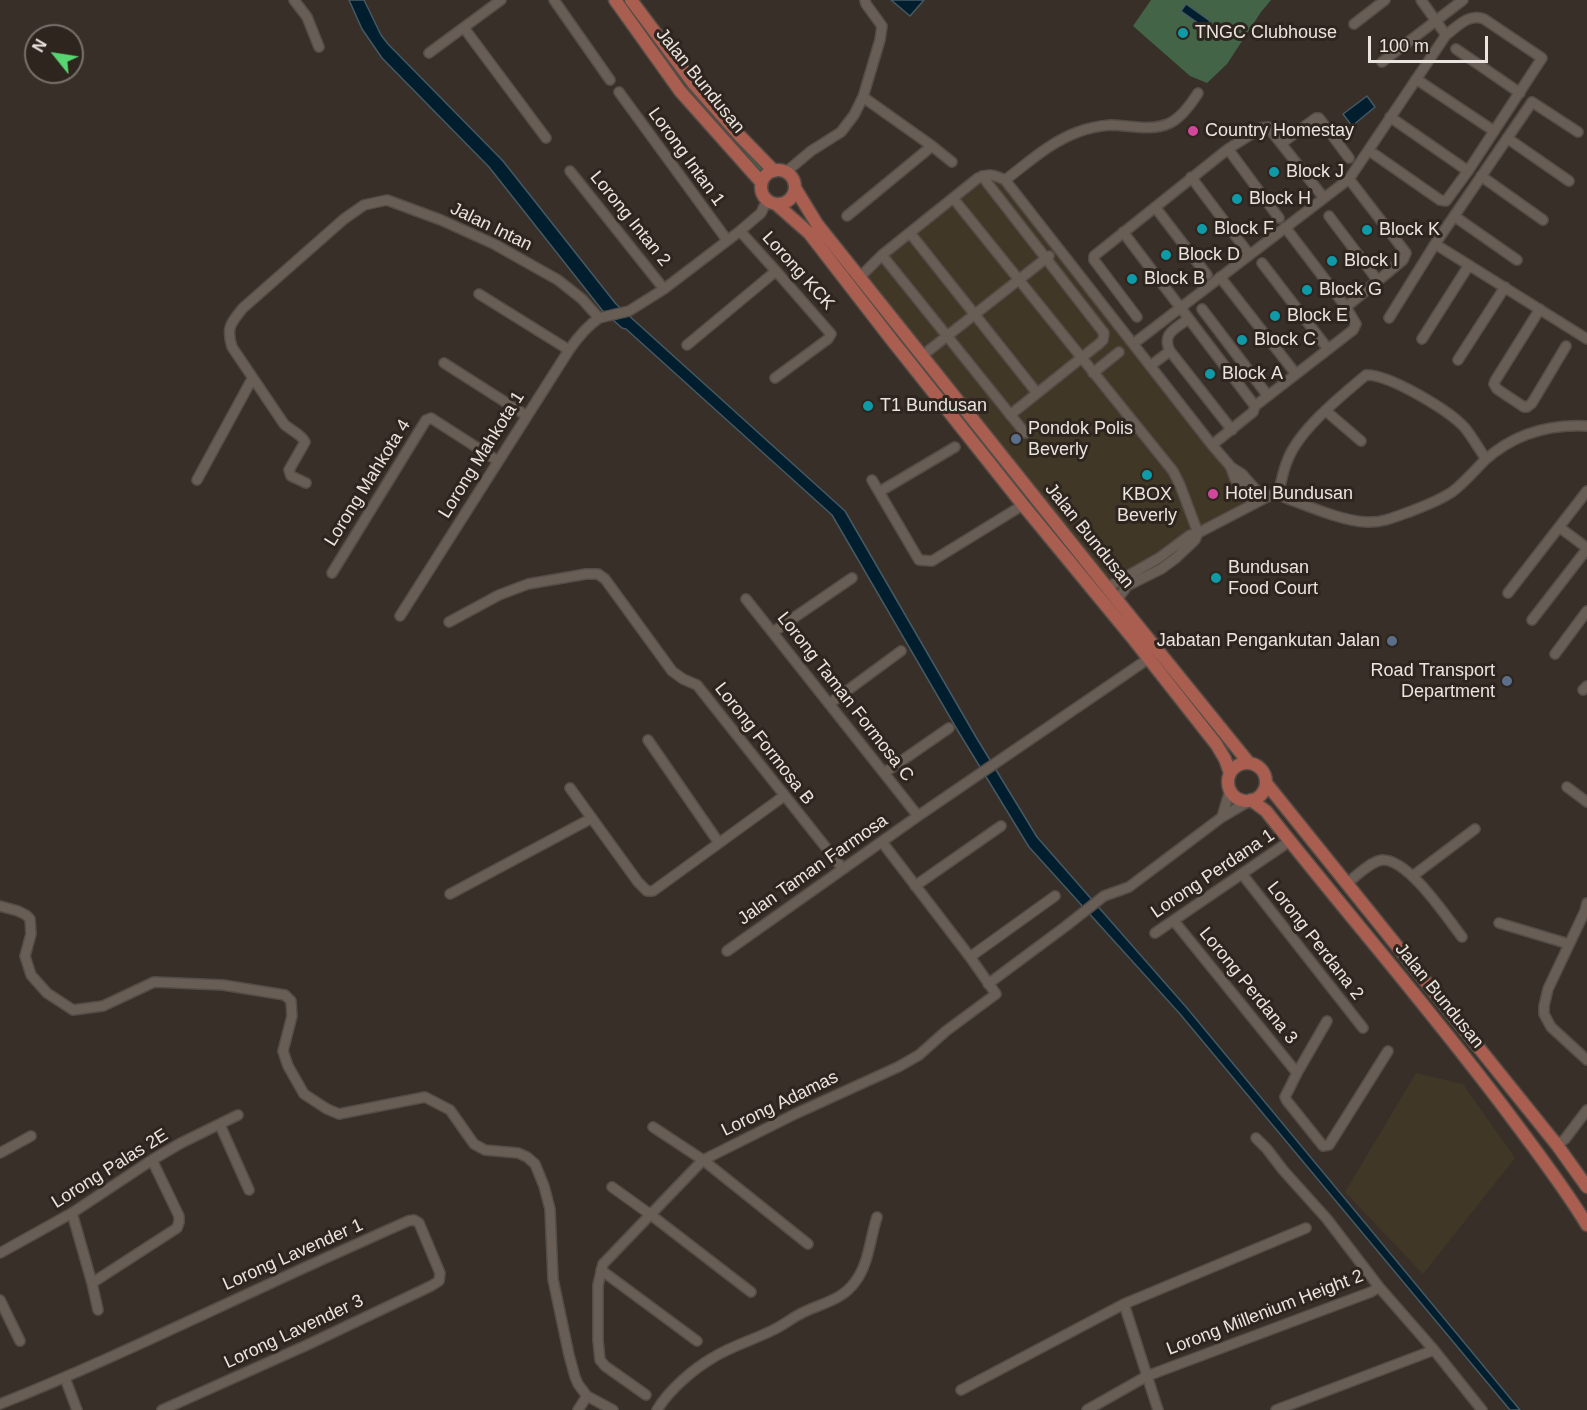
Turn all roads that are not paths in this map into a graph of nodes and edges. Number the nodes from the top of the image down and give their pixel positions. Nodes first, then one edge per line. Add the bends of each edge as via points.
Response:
1 (294, 0) edge
2 (501, 0) edge
3 (554, 0) edge
4 (615, 0) edge
5 (631, 0) edge
6 (865, 0) edge
7 (1385, 0) edge
8 (1421, 0) edge
9 (1462, 0) edge
10 (1436, 20) junction
11 (1354, 24) dead end
12 (464, 28) junction
13 (1446, 34) junction
14 (319, 47) dead end
15 (1456, 49) dead end
16 (429, 53) dead end
17 (1382, 62) dead end
18 (1416, 79) junction
19 (610, 80) dead end
20 (619, 92) dead end
21 (1198, 93) dead end
22 (1520, 93) junction
23 (862, 97) junction
24 (1390, 117) junction
25 (1494, 131) junction
26 (1578, 132) dead end
27 (546, 138) dead end
28 (1507, 138) junction
29 (1282, 143) junction
30 (932, 146) junction
31 (1228, 148) junction
32 (1374, 154) dead end
33 (1349, 158) dead end
34 (952, 162) dead end
35 (570, 171) dead end
36 (780, 171) junction
37 (1468, 171) junction
38 (982, 176) junction
39 (1481, 176) junction
40 (1191, 177) junction
41 (1349, 178) junction
42 (1005, 180) junction
43 (1569, 181) dead end
44 (761, 182) junction
45 (795, 188) junction
46 (953, 198) junction
47 (1324, 198) junction
48 (771, 202) junction
49 (1155, 207) junction
50 (847, 216) dead end
51 (1329, 216) dead end
52 (1454, 216) junction
53 (1280, 218) dead end
54 (1543, 220) dead end
55 (1285, 227) junction
56 (740, 231) junction
57 (1123, 232) junction
58 (910, 233) junction
59 (727, 240) junction
60 (1435, 244) junction
61 (1058, 248) junction
62 (1249, 254) junction
63 (882, 255) junction
64 (1046, 258) junction
65 (1517, 260) dead end
66 (1262, 263) dead end
67 (1469, 265) junction
68 (776, 271) junction
69 (1207, 274) dead end
70 (860, 277) junction
71 (1220, 277) junction
72 (1019, 280) junction
73 (1378, 281) junction
74 (1505, 287) junction
75 (664, 289) junction
76 (479, 294) dead end
77 (1346, 306) junction
78 (1180, 309) junction
79 (1202, 309) dead end
80 (1540, 309) junction
81 (975, 315) junction
82 (603, 317) junction
83 (1137, 317) dead end
84 (1389, 318) dead end
85 (1188, 319) junction
86 (946, 337) junction
87 (1422, 339) dead end
88 (1587, 339) edge
89 (1133, 344) junction
90 (687, 345) dead end
91 (1566, 346) dead end
92 (1328, 349) junction
93 (569, 350) junction
94 (1170, 351) junction
95 (1119, 352) dead end
96 (923, 355) junction
97 (1081, 358) junction
98 (1458, 360) dead end
99 (444, 363) dead end
100 (1150, 366) junction
101 (1093, 373) junction
102 (1296, 374) junction
103 (775, 378) dead end
104 (252, 379) junction
105 (1037, 393) junction
106 (1268, 396) junction
107 (1255, 406) junction
108 (1326, 411) junction
109 (1010, 415) junction
110 (527, 416) junction
111 (1587, 426) edge
112 (1232, 430) junction
113 (1025, 433) dead end
114 (1361, 441) dead end
115 (1212, 445) junction
116 (954, 447) dead end
117 (1486, 459) junction
118 (498, 461) junction
119 (197, 480) dead end
120 (872, 480) dead end
121 (306, 483) dead end
122 (1587, 491) edge
123 (879, 492) junction
124 (1278, 495) junction
125 (1258, 501) junction
126 (1023, 505) junction
127 (1559, 527) junction
128 (1198, 533) junction
129 (1587, 548) edge
130 (332, 573) dead end
131 (852, 578) dead end
132 (1108, 587) junction
133 (1508, 593) dead end
134 (746, 599) dead end
135 (1117, 600) junction
136 (1587, 611) edge
137 (400, 616) dead end
138 (1532, 620) dead end
139 (449, 622) dead end
140 (773, 632) junction
141 (1135, 641) junction
142 (901, 651) dead end
143 (1555, 654) dead end
144 (1148, 658) junction
145 (829, 704) junction
146 (949, 728) dead end
147 (648, 740) dead end
148 (1249, 763) junction
149 (884, 773) junction
150 (1230, 773) junction
151 (1266, 783) junction
152 (1567, 787) dead end
153 (570, 788) dead end
154 (1230, 790) junction
155 (784, 796) junction
156 (1251, 800) junction
157 (1587, 802) edge
158 (918, 816) junction
159 (592, 818) junction
160 (1222, 818) junction
161 (1002, 826) dead end
162 (1475, 829) dead end
163 (1290, 841) junction
164 (882, 842) junction
165 (719, 843) junction
166 (843, 869) junction
167 (1242, 874) junction
168 (1413, 875) junction
169 (1346, 884) junction
170 (915, 886) junction
171 (450, 894) dead end
172 (1054, 896) dead end
173 (1587, 903) edge
174 (0, 906) edge
175 (1174, 921) junction
176 (1499, 923) dead end
177 (1155, 933) dead end
178 (1462, 937) dead end
179 (1569, 944) junction
180 (727, 951) dead end
181 (970, 957) junction
182 (988, 984) junction
183 (1327, 1021) dead end
184 (1363, 1028) dead end
185 (1388, 1051) dead end
186 (1587, 1060) edge
187 (1297, 1073) junction
188 (1587, 1110) edge
189 (238, 1114) dead end
190 (220, 1125) junction
191 (653, 1127) dead end
192 (31, 1136) dead end
193 (1256, 1138) dead end
194 (1557, 1145) junction
195 (1, 1150) edge
196 (152, 1160) junction
197 (703, 1160) junction
198 (612, 1187) dead end
199 (1587, 1188) edge
200 (249, 1190) dead end
201 (72, 1213) junction
202 (651, 1215) junction
203 (877, 1217) dead end
204 (1587, 1225) edge
205 (1306, 1228) dead end
206 (808, 1244) dead end
207 (0, 1253) edge
208 (601, 1270) junction
209 (439, 1281) joint
210 (92, 1283) junction
211 (1379, 1287) junction
212 (751, 1292) dead end
213 (0, 1300) edge
214 (1124, 1304) junction
215 (98, 1310) dead end
216 (20, 1341) dead end
217 (697, 1341) dead end
218 (1434, 1350) junction
219 (1147, 1376) junction
220 (65, 1378) junction
221 (961, 1390) dead end
222 (646, 1395) dead end
223 (587, 1396) junction
224 (0, 1404) edge
225 (77, 1410) edge
226 (162, 1410) edge
227 (578, 1410) edge
228 (613, 1410) edge
229 (657, 1410) edge
230 (1088, 1410) edge
231 (1158, 1410) edge
232 (1276, 1410) edge
233 (1482, 1410) edge

1 - 14 street via 307,17
2 - 12 street
3 - 19 street
4 - 44 main road, Jalan Bundusan via 680,91
5 - 36 main road, Jalan Bundusan via 693,83 739,135
6 - 23 street via 882,26
7 - 11 street
8 - 10 street
9 - 10 street
10 - 13 street
10 - 17 street
12 - 16 street
12 - 27 street
13 - 18 street
13 - 22 street via 1469,18 1479,17 1542,58
15 - 22 street
18 - 24 street
18 - 25 street
20 - 59 street, Lorong Intan 1
21 - 42 street via 1179,117 1169,123 1155,127 1109,125 1077,132 1053,144
22 - 25 street
23 - 30 street
23 - 36 street via 841,132
24 - 37 street
24 - 41 street
25 - 37 street
26 - 28 street via 1532,102
28 - 39 street
28 - 43 street
29 - 31 street via 1268,127
29 - 33 street via 1319,118
29 - 47 street
30 - 34 street
30 - 50 street
31 - 40 street
31 - 53 street
32 - 37 street via 1443,201 1449,199
35 - 75 street, Lorong Intan 2
36 - 44 main road via 768,173
36 - 45 main road via 793,179
38 - 42 street via 996,175
38 - 46 street
38 - 64 street
39 - 52 street
39 - 54 street
40 - 49 street
40 - 62 street
41 - 47 street
41 - 73 street via 1406,253
42 - 61 street
44 - 48 main road via 761,192
45 - 48 main road via 791,198 781,204
45 - 70 main road, Jalan Bundusan
46 - 58 street
46 - 72 street
47 - 55 street
48 - 56 street
48 - 126 main road, Jalan Bundusan via 809,233
49 - 57 street
49 - 69 street
51 - 73 street
52 - 60 street
52 - 65 street
55 - 62 street
55 - 77 street
56 - 59 street
56 - 68 street, Lorong KCK
57 - 78 street
57 - 83 street via 1094,260
58 - 63 street
58 - 81 street
59 - 75 street
60 - 67 street
60 - 84 street
61 - 64 street
61 - 89 street
62 - 71 street
63 - 70 street
63 - 86 street
64 - 72 street
64 - 97 street via 1104,333 1103,340
66 - 92 street
67 - 74 street
67 - 87 street
68 - 90 street
68 - 103 street, Lorong KCK via 831,334
70 - 96 main road, Jalan Bundusan
71 - 78 street
71 - 102 street
72 - 81 street
72 - 97 street
73 - 77 street
74 - 80 street
74 - 98 street
75 - 82 street via 629,311
76 - 93 street
77 - 92 street via 1355,327
78 - 85 street
78 - 89 street
79 - 106 street
80 - 88 street
80 - 91 street via 1494,384 1497,389 1527,407
81 - 86 street
81 - 105 street
82 - 93 street, Lorong Mahkota 1 via 588,325
82 - 104 street, Jalan Intan via 558,280 494,244 387,200 364,206 344,219 231,323 228,335 232,347
85 - 94 street via 1169,334
85 - 107 street
86 - 96 street
86 - 109 street
89 - 100 street
92 - 102 street
93 - 110 street, Lorong Mahkota 1
94 - 100 street
94 - 112 street
95 - 101 street
96 - 132 main road, Jalan Bundusan
97 - 101 street
97 - 105 street
99 - 110 street
100 - 115 street
101 - 128 street via 1173,471
102 - 106 street
104 - 119 street
104 - 121 street via 284,424 302,437 304,442 290,470 291,476
105 - 109 street
106 - 107 street
107 - 112 street
108 - 114 street
108 - 117 street via 1366,375 1383,378 1446,412 1465,429
108 - 124 street via 1303,433 1288,458
109 - 113 street
110 - 118 street, Lorong Mahkota 1
111 - 117 street via 1540,430 1509,443
112 - 115 street
115 - 125 street via 1242,474
116 - 123 street
117 - 124 street via 1450,493 1374,523 1352,521
118 - 130 street, Lorong Mahkota 4 via 431,418 426,420
118 - 137 street, Lorong Mahkota 1
120 - 123 street
122 - 127 street
123 - 126 street via 919,560 933,561
124 - 125 street
125 - 128 street
126 - 141 main road, Jalan Bundusan
127 - 129 street
127 - 133 street
128 - 132 street
128 - 135 street via 1176,558 1127,586
129 - 138 street
131 - 140 street
132 - 135 main road, Jalan Bundusan
132 - 141 main road via 1108,598
134 - 140 street, Lorong Taman Formosa C
135 - 148 main road, Jalan Bundusan
136 - 143 street
139 - 155 street, Lorong Formosa B via 509,590 597,573 672,671 697,685
140 - 145 street, Lorong Taman Formosa C
141 - 144 main road, Jalan Bundusan
142 - 145 street
144 - 150 main road, Jalan Bundusan via 1216,744
144 - 158 street, Jalan Taman Farmosa
145 - 149 street, Lorong Taman Formosa C
146 - 149 street
147 - 165 street
148 - 150 main road via 1238,765
148 - 151 main road, Jalan Bundusan via 1261,769
149 - 158 street, Lorong Taman Formosa C
150 - 154 main road, Jalan Bundusan
151 - 156 main road via 1263,792
151 - 169 main road, Jalan Bundusan
152 - 157 street
153 - 159 street
154 - 156 main road, Jalan Bundusan via 1239,799
154 - 160 street
155 - 165 street
155 - 166 street, Lorong Formosa B
156 - 160 street
156 - 163 main road, Jalan Bundusan via 1266,811
158 - 164 street, Jalan Taman Farmosa
159 - 165 street via 646,891 653,891
159 - 171 street
160 - 182 street via 1129,887 1104,896
161 - 170 street
162 - 168 street
163 - 167 street, Lorong Perdana 1
163 - 204 main road, Jalan Bundusan via 1420,998
164 - 166 street, Jalan Taman Farmosa
164 - 170 street
166 - 180 street, Jalan Taman Farmosa
167 - 175 street, Lorong Perdana 1
167 - 184 street, Lorong Perdana 2
168 - 169 street via 1382,860
168 - 178 street
169 - 194 main road, Jalan Bundusan
170 - 181 street
172 - 181 street
173 - 179 street
174 - 223 street via 30,919 26,956 31,975 46,993 73,1010 103,1006 154,982 223,985 285,995 291,1001 292,1016 283,1051 304,1094 339,1114 425,1097 450,1110 474,1144 527,1157 539,1174 550,1209 553,1279 569,1355 578,1384
175 - 177 street, Lorong Perdana 1
175 - 187 street, Lorong Perdana 3
176 - 179 street
179 - 186 street via 1548,989 1544,1014 1551,1027
181 - 182 street
182 - 197 street, Lorong Adamas via 996,994 919,1055
183 - 187 street
185 - 187 street via 1326,1146 1285,1097
188 - 194 street
189 - 190 street, Lorong Palas 2E
190 - 196 street, Lorong Palas 2E
190 - 200 street
191 - 197 street
192 - 195 street
193 - 211 street via 1327,1219
194 - 199 main road, Jalan Bundusan
196 - 201 street, Lorong Palas 2E
196 - 210 street via 179,1216 177,1228
197 - 202 street, Lorong Adamas
197 - 206 street
198 - 202 street
201 - 207 street, Lorong Palas 2E
201 - 210 street
202 - 208 street, Lorong Adamas
202 - 212 street
203 - 229 street via 862,1271 847,1292 713,1357 681,1381
205 - 214 street
208 - 217 street
208 - 222 street via 600,1360
209 - 220 street, Lorong Lavender 1 via 440,1273 419,1222 408,1221
209 - 226 street, Lorong Lavender 3
210 - 215 street
211 - 218 street, Lorong Millenium Height 2
211 - 219 street, Lorong Millenium Height 2
213 - 216 street
214 - 219 street
214 - 221 street
218 - 232 street
218 - 233 street, Lorong Millenium Height 2
219 - 230 street, Lorong Millenium Height 2
219 - 231 street
220 - 224 street
220 - 225 street
223 - 227 street
223 - 228 street

